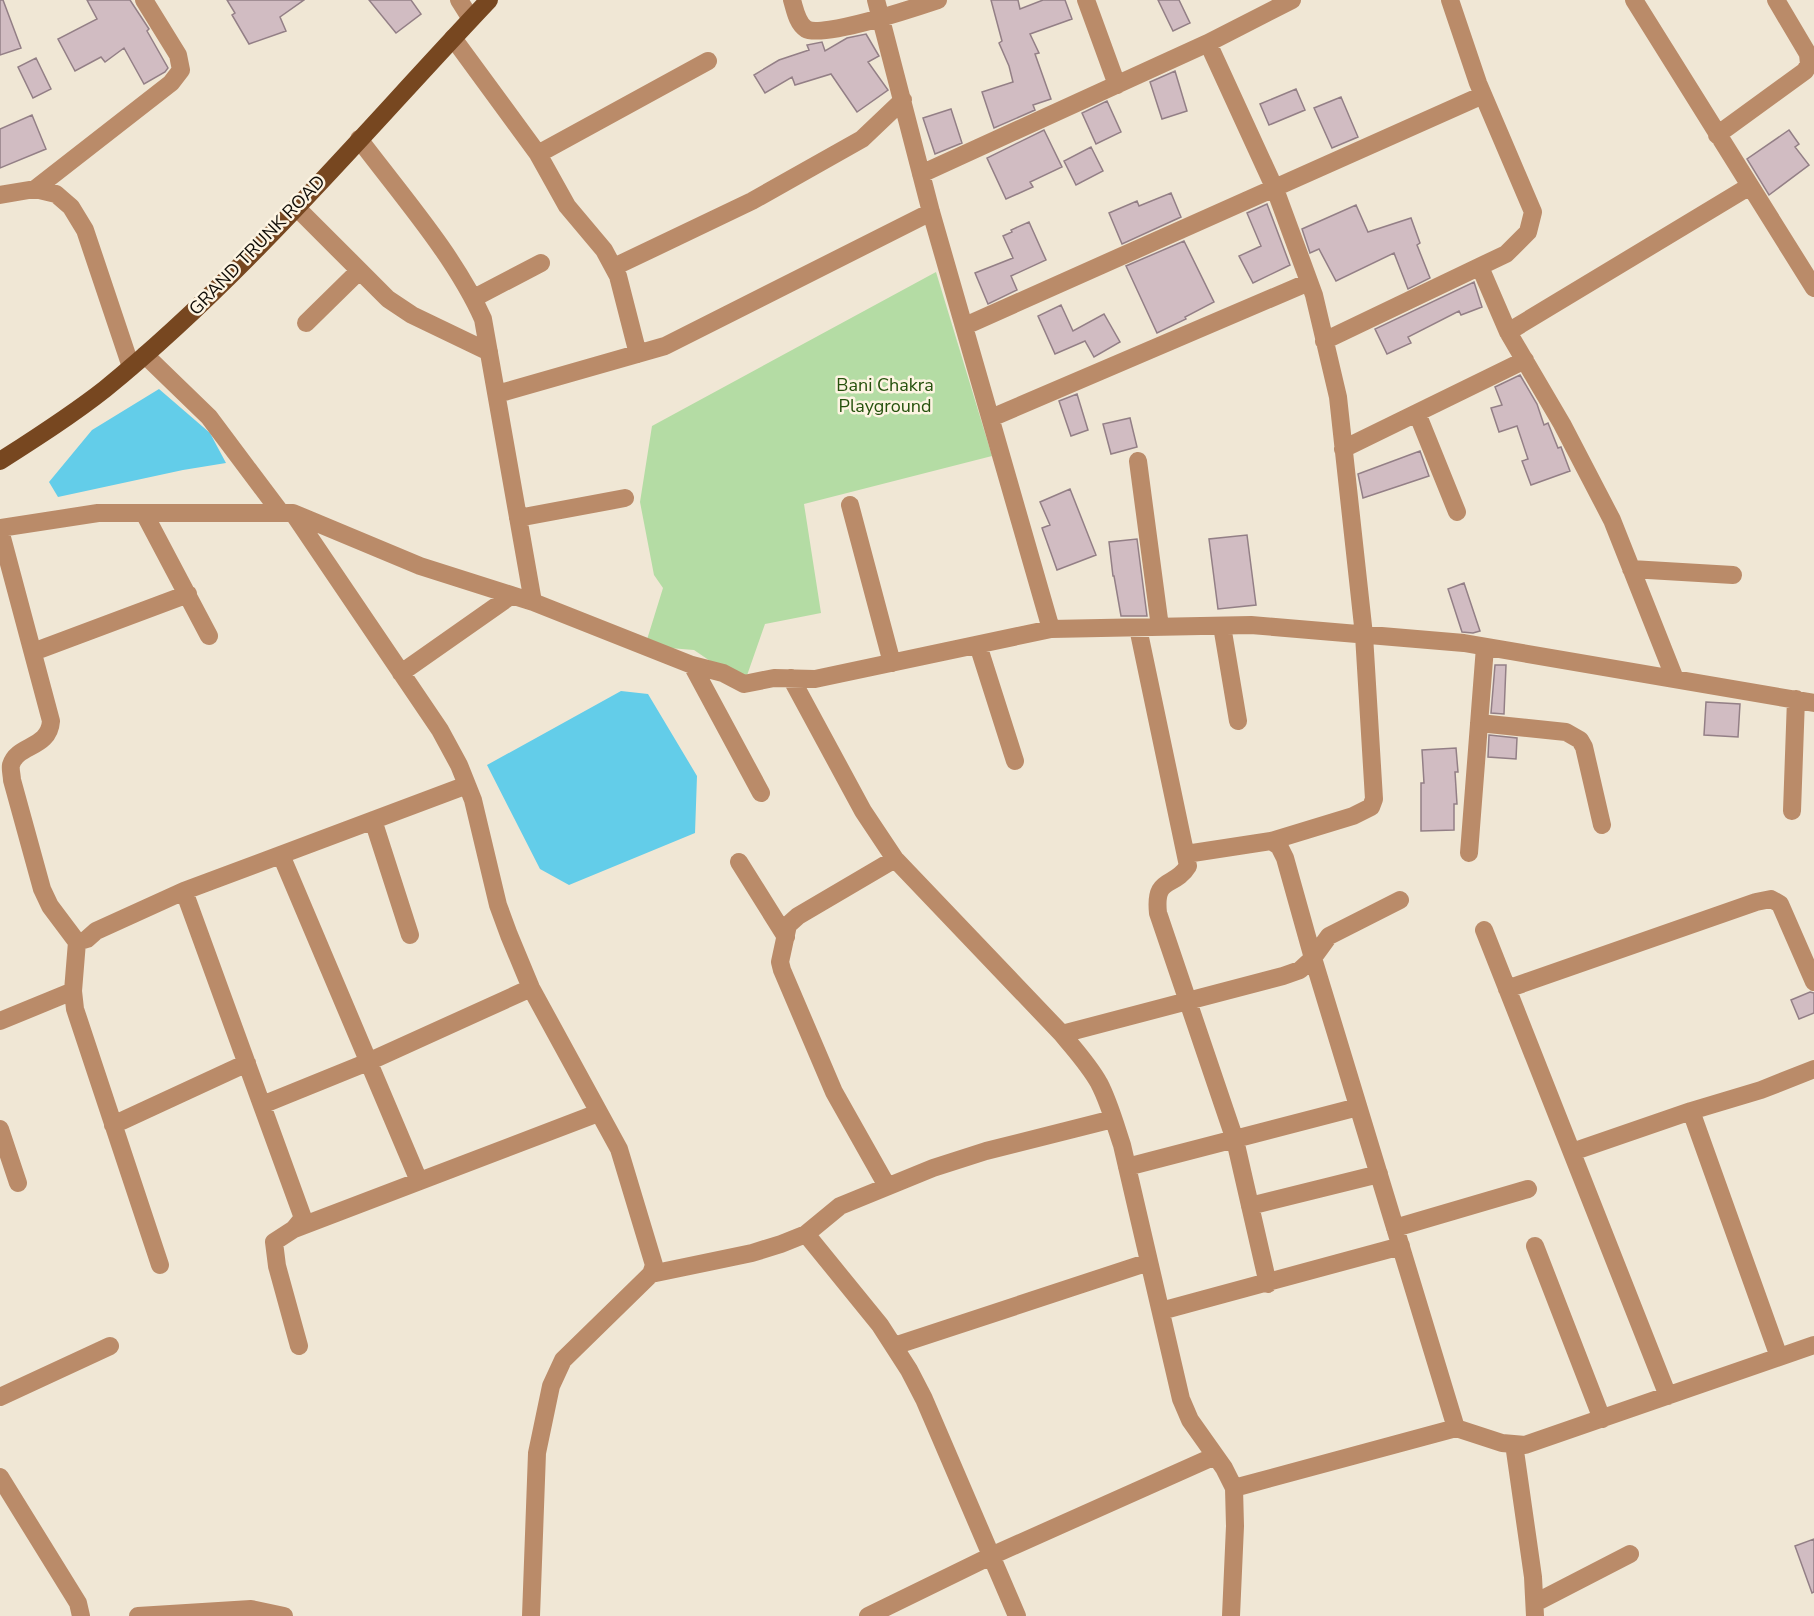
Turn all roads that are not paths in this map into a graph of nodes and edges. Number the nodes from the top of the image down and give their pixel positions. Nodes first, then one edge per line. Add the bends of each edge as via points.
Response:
1 (144, 0) edge
2 (459, 0) edge
3 (489, 0) edge
4 (792, 0) edge
5 (876, 0) edge
6 (938, 0) edge
7 (1086, 0) edge
8 (1292, 0) edge
9 (1450, 0) edge
10 (1634, 0) edge
11 (1776, 0) edge
12 (882, 18) junction
13 (471, 19) junction
14 (453, 38) junction
15 (1208, 43) junction
16 (708, 61) dead end
17 (1117, 85) junction
18 (1483, 95) junction
19 (903, 100) junction
20 (1717, 135) junction
21 (359, 139) junction
22 (538, 154) junction
23 (921, 174) junction
24 (1750, 186) junction
25 (35, 189) junction
26 (1275, 189) junction
27 (0, 195) edge
28 (296, 207) junction
29 (931, 212) junction
30 (541, 263) dead end
31 (614, 267) junction
32 (1480, 267) junction
33 (359, 271) junction
34 (1309, 282) junction
35 (1814, 288) edge
36 (474, 298) junction
37 (306, 323) dead end
38 (965, 326) junction
39 (1508, 332) junction
40 (1324, 341) junction
41 (489, 352) junction
42 (145, 354) junction
43 (638, 354) junction
44 (1525, 360) junction
45 (130, 367) junction
46 (497, 394) junction
47 (1417, 413) junction
48 (991, 418) junction
49 (1343, 449) junction
50 (0, 461) edge
51 (1138, 461) dead end
52 (625, 498) dead end
53 (850, 506) dead end
54 (1457, 512) dead end
55 (144, 513) junction
56 (287, 513) junction
57 (518, 518) junction
58 (0, 529) edge
59 (1631, 569) junction
60 (1733, 575) dead end
61 (188, 594) junction
62 (512, 595) junction
63 (533, 602) junction
64 (1222, 626) junction
65 (1160, 627) junction
66 (1138, 628) junction
67 (1052, 629) junction
68 (1364, 635) junction
69 (209, 636) dead end
70 (978, 645) junction
71 (1485, 647) junction
72 (33, 652) junction
73 (892, 663) junction
74 (692, 665) junction
75 (401, 673) junction
76 (791, 678) junction
77 (1675, 679) junction
78 (1805, 701) edge
79 (1238, 720) dead end
80 (1479, 723) junction
81 (20, 753) junction
82 (1015, 761) dead end
83 (0, 762) edge
84 (467, 785) junction
85 (761, 793) dead end
86 (1792, 811) dead end
87 (373, 820) junction
88 (1602, 825) dead end
89 (1271, 841) junction
90 (1469, 853) dead end
91 (1186, 854) junction
92 (281, 855) junction
93 (895, 859) junction
94 (740, 862) dead end
95 (184, 891) junction
96 (1400, 900) dead end
97 (1484, 930) dead end
98 (410, 935) dead end
99 (786, 936) junction
100 (77, 942) junction
101 (1312, 958) junction
102 (1814, 982) edge
103 (531, 988) junction
104 (1507, 989) junction
105 (73, 991) junction
106 (1189, 1001) junction
107 (0, 1021) edge
108 (1062, 1034) junction
109 (368, 1062) junction
110 (247, 1063) junction
111 (1812, 1076) edge
112 (262, 1105) junction
113 (1358, 1107) junction
114 (1691, 1111) junction
115 (598, 1113) junction
116 (1113, 1119) junction
117 (113, 1125) junction
118 (0, 1129) edge
119 (1235, 1140) junction
120 (1572, 1152) junction
121 (1127, 1167) junction
122 (1379, 1174) junction
123 (419, 1181) junction
124 (18, 1183) dead end
125 (887, 1186) junction
126 (1528, 1189) dead end
127 (1250, 1206) junction
128 (1395, 1227) junction
129 (294, 1229) junction
130 (806, 1234) junction
131 (1401, 1246) junction
132 (1535, 1246) dead end
133 (1149, 1262) junction
134 (160, 1265) dead end
135 (651, 1274) junction
136 (1268, 1284) junction
137 (1161, 1311) junction
138 (1814, 1345) edge
139 (110, 1346) dead end
140 (299, 1346) dead end
141 (894, 1346) junction
142 (1779, 1357) junction
143 (1668, 1396) junction
144 (0, 1397) edge
145 (1602, 1419) junction
146 (1456, 1428) junction
147 (1514, 1444) junction
148 (1215, 1456) junction
149 (0, 1477) edge
150 (1234, 1488) junction
151 (6, 1501) edge
152 (1630, 1554) dead end
153 (991, 1556) junction
154 (1535, 1609) edge
155 (243, 1612) edge
156 (81, 1616) edge
157 (138, 1616) edge
158 (284, 1616) edge
159 (531, 1616) edge
160 (868, 1616) edge
161 (1017, 1616) edge
162 (1231, 1616) edge

1 - 25 street via 178,56 182,70 171,83
2 - 13 street
3 - 13 main road, GRAND TRUNK ROAD
4 - 12 street via 797,17 807,30 820,31
5 - 12 street
6 - 12 street
7 - 17 street
8 - 15 street
9 - 18 street
10 - 20 street
11 - 20 street via 1808,54 1809,64 1805,71
12 - 19 street
13 - 14 main road, GRAND TRUNK ROAD
14 - 21 main road, GRAND TRUNK ROAD
14 - 22 street
15 - 17 street
15 - 26 street
16 - 22 street
17 - 23 street
18 - 26 street
18 - 32 street via 1533,212 1528,232 1506,254
19 - 23 street
19 - 31 street via 862,139 752,201
20 - 24 street
21 - 28 main road, GRAND TRUNK ROAD
21 - 36 street
22 - 31 street via 567,206
23 - 29 street
24 - 35 street
24 - 39 street
25 - 27 street
25 - 45 street via 56,194 71,207 85,230
26 - 34 street
26 - 38 street
28 - 33 street
28 - 42 main road, GRAND TRUNK ROAD via 210,296
29 - 38 street
29 - 43 street via 665,346
30 - 36 street
31 - 43 street
32 - 39 street
32 - 40 street
33 - 37 street
33 - 41 street via 404,310
34 - 40 street
34 - 48 street
36 - 41 street via 483,319
38 - 48 street
39 - 44 street
40 - 49 street via 1338,397
41 - 46 street
42 - 45 main road, GRAND TRUNK ROAD
42 - 56 street via 214,423
43 - 46 street
44 - 47 street
44 - 59 street via 1612,520
45 - 50 main road, GRAND TRUNK ROAD via 104,390
46 - 57 street
47 - 49 street
47 - 54 street
48 - 67 street
49 - 68 street
51 - 65 street
52 - 57 street
53 - 73 street
55 - 56 street
55 - 58 street via 98,513
55 - 61 street
56 - 62 street via 420,566
56 - 75 street
57 - 63 street
58 - 72 street
59 - 60 street
59 - 77 street
61 - 69 street
61 - 72 street
62 - 63 street
62 - 75 street
63 - 74 street
64 - 65 street
64 - 68 street
64 - 79 street
65 - 66 street
66 - 67 street
66 - 91 street
67 - 70 street
68 - 71 street
68 - 89 street via 1374,800 1371,807
70 - 73 street
70 - 82 street
71 - 77 street
71 - 80 street
72 - 81 street via 51,721 50,731
73 - 76 street via 815,679
74 - 76 street via 723,673 744,684
74 - 85 street
75 - 84 street via 440,730
76 - 93 street via 863,811
77 - 78 street
78 - 86 street
80 - 88 street via 1566,732 1580,740
80 - 90 street
81 - 83 street
81 - 100 street via 11,765 12,780 42,889
84 - 87 street
84 - 103 street via 498,905
87 - 92 street
87 - 98 street
89 - 91 street
89 - 101 street via 1285,858
91 - 106 street via 1188,866 1182,875 1163,886 1157,897 1158,913
92 - 95 street
92 - 109 street
93 - 99 street via 798,916 788,924
93 - 108 street
94 - 99 street
95 - 100 street
95 - 110 street
96 - 101 street via 1329,936
97 - 104 street
99 - 125 street via 782,970 834,1092
100 - 105 street
101 - 106 street via 1300,970 1283,976
101 - 113 street
102 - 104 street via 1779,904 1771,899
103 - 109 street
103 - 115 street
104 - 120 street
105 - 107 street
105 - 117 street via 75,1009
106 - 108 street
106 - 119 street
108 - 116 street via 1099,1083
109 - 112 street
109 - 123 street
110 - 112 street
110 - 117 street
111 - 114 street
112 - 129 street via 303,1218
113 - 119 street
113 - 122 street
114 - 120 street
114 - 142 street
115 - 123 street
115 - 135 street via 619,1149 628,1176 654,1265
116 - 121 street
116 - 125 street via 958,1160
117 - 134 street
118 - 124 street
119 - 121 street
119 - 127 street
120 - 143 street
121 - 133 street
122 - 127 street
122 - 128 street
123 - 129 street
125 - 130 street via 840,1206
126 - 128 street
127 - 136 street
128 - 131 street
129 - 140 street via 274,1242 274,1253
130 - 135 street via 752,1253
130 - 141 street
131 - 136 street
131 - 146 street
132 - 145 street
133 - 137 street
133 - 141 street
135 - 159 street via 563,1360 551,1386 537,1453
136 - 137 street
137 - 148 street via 1181,1399 1190,1420
138 - 142 street
139 - 144 street
141 - 153 street via 924,1399
142 - 143 street
143 - 145 street
145 - 147 street via 1525,1445
146 - 147 street
146 - 150 street
147 - 154 street
148 - 150 street
148 - 153 street
149 - 151 street
150 - 162 street
151 - 156 street via 78,1603
152 - 154 street
153 - 160 street
153 - 161 street
155 - 157 street
155 - 158 street via 251,1608

